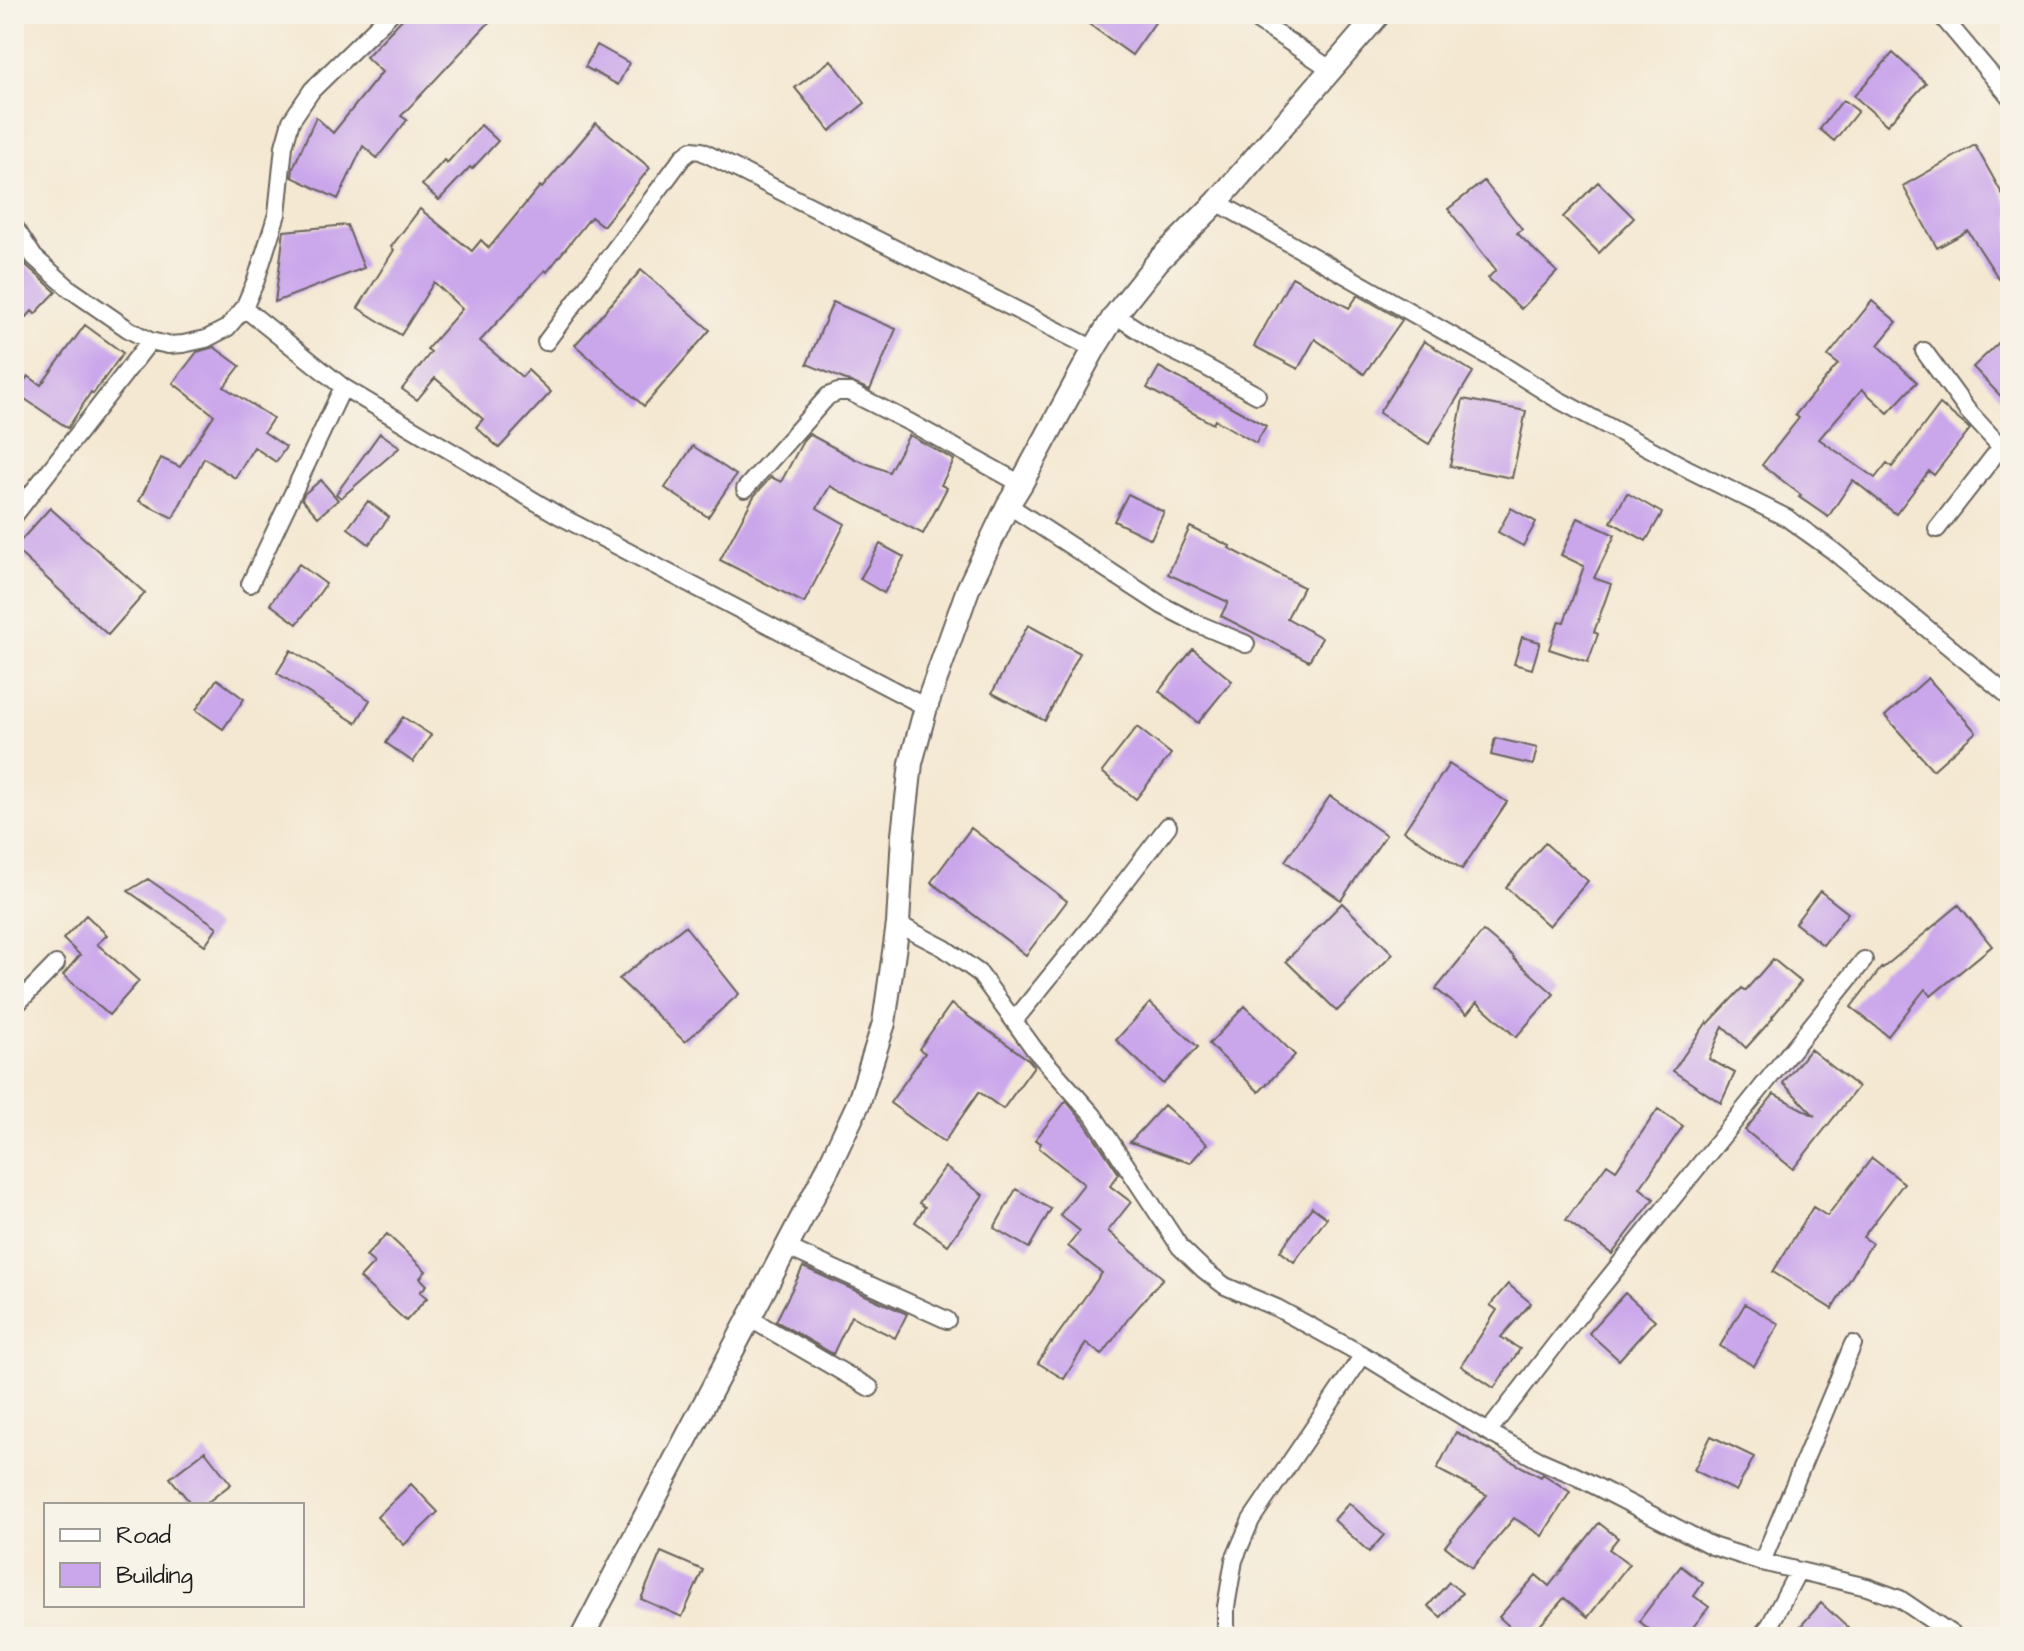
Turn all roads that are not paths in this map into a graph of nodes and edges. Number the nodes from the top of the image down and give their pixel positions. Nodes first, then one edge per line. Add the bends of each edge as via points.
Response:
1 (390, 14) edge
2 (1247, 14) edge
3 (1379, 14) edge
4 (1940, 14) edge
5 (1332, 70) junction
6 (2010, 97) edge
7 (1217, 202) junction
8 (14, 226) edge
9 (244, 308) junction
10 (1115, 315) junction
11 (150, 341) junction
12 (546, 342) dead end
13 (1094, 349) junction
14 (1924, 351) dead end
15 (343, 387) junction
16 (1257, 395) dead end
17 (2005, 444) edge
18 (1021, 484) junction
19 (745, 489) dead end
20 (1008, 505) junction
21 (14, 516) edge
22 (1937, 529) dead end
23 (250, 584) dead end
24 (1246, 644) dead end
25 (2010, 697) edge
26 (926, 707) junction
27 (1168, 826) dead end
28 (898, 924) junction
29 (1864, 960) dead end
30 (56, 964) dead end
31 (14, 1007) edge
32 (1014, 1021) junction
33 (786, 1247) junction
34 (749, 1318) junction
35 (947, 1320) dead end
36 (1853, 1344) dead end
37 (1363, 1355) junction
38 (870, 1388) dead end
39 (1488, 1432) junction
40 (1762, 1562) junction
41 (1798, 1571) junction
42 (582, 1637) edge
43 (1226, 1637) edge
44 (1760, 1637) edge
45 (1956, 1637) edge

1 - 9 street via 312,90 291,121 277,214
2 - 5 street
3 - 5 street
4 - 6 street
5 - 7 street
7 - 10 street via 1158,261
7 - 25 street via 1557,399 1787,518
8 - 11 street via 34,257 70,289
9 - 11 street via 227,328 206,339 168,345
9 - 15 street
10 - 13 street
10 - 16 street
11 - 21 street
12 - 13 street via 692,150
13 - 18 street
14 - 17 street via 1967,410
15 - 23 street
15 - 26 street via 558,515
17 - 22 street
18 - 19 street via 850,392 838,392 828,396
18 - 20 street
20 - 24 street via 1163,606
20 - 26 street via 968,589
26 - 28 street via 910,778
27 - 32 street
28 - 32 street via 979,973
28 - 33 street via 884,1023 859,1102
29 - 39 street
30 - 31 street
32 - 37 street via 1093,1115 1196,1263 1225,1286
33 - 34 street
33 - 35 street
34 - 38 street
34 - 42 street
36 - 40 street
37 - 39 street
37 - 43 street via 1251,1520 1234,1560
39 - 40 street via 1712,1546
40 - 41 street
41 - 44 street
41 - 45 street via 1900,1599

